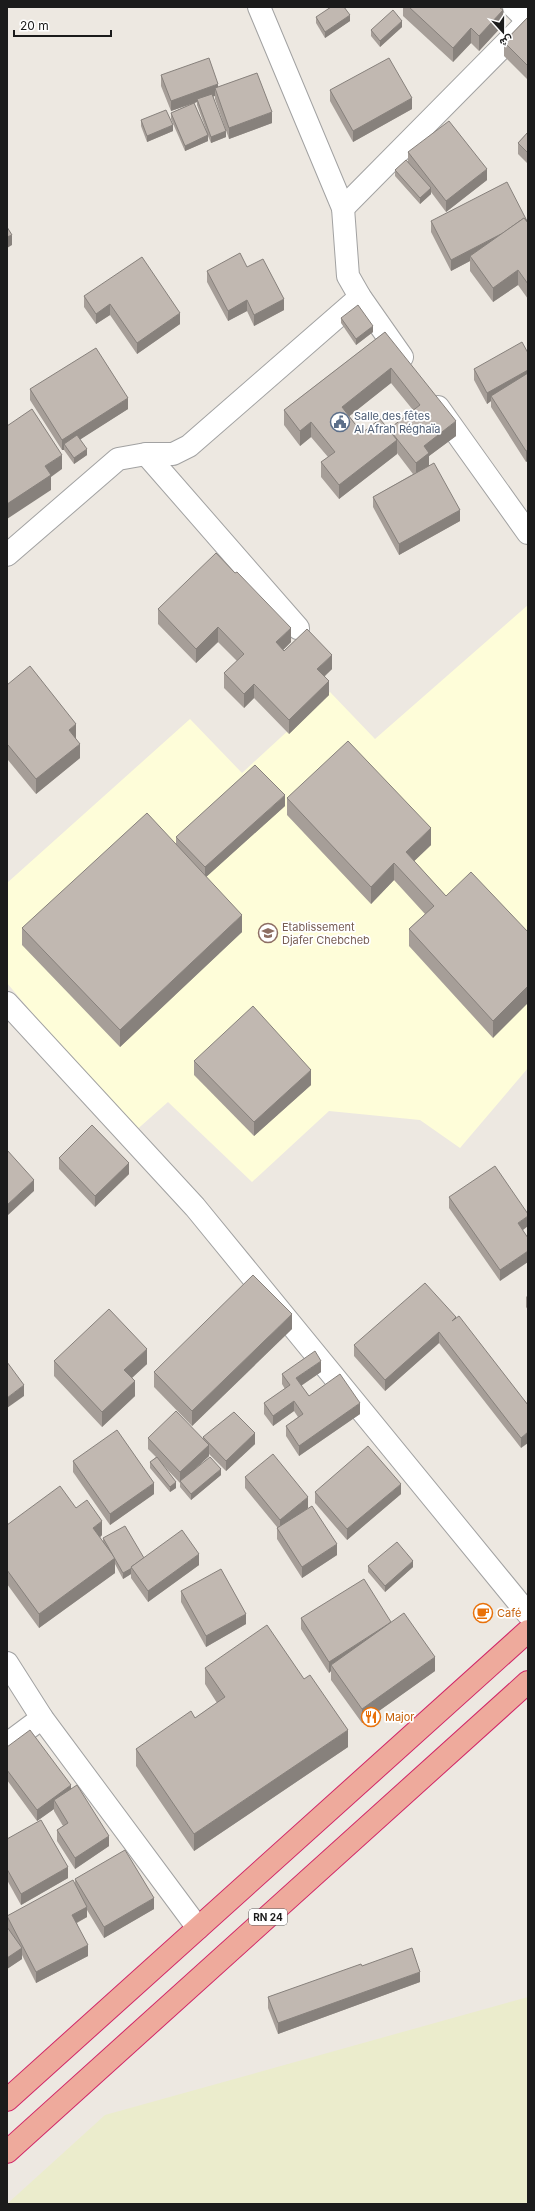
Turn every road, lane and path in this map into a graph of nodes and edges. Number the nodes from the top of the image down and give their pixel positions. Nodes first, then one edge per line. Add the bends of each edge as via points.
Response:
1 (259, 7) edge
2 (514, 7) edge
3 (528, 21) edge
4 (343, 208) junction
5 (360, 297) junction
6 (414, 374) edge
7 (428, 393) edge
8 (146, 454) junction
9 (528, 533) edge
10 (7, 555) edge
11 (298, 628) dead end
12 (7, 1003) edge
13 (528, 1614) edge
14 (528, 1631) edge
15 (7, 1663) edge
16 (528, 1682) edge
17 (42, 1718) junction
18 (7, 1744) edge
19 (198, 1928) junction
20 (7, 2100) edge
21 (7, 2152) edge

1 - 4 street
2 - 3 street
3 - 4 street
4 - 5 street via 348,276
5 - 6 street
5 - 8 street via 189,446 173,454
7 - 9 street
8 - 10 street via 118,459
8 - 11 street
12 - 13 street via 195,1207
14 - 19 highway
15 - 17 street
16 - 21 highway, RN 24
17 - 18 street
17 - 19 street
19 - 20 highway

